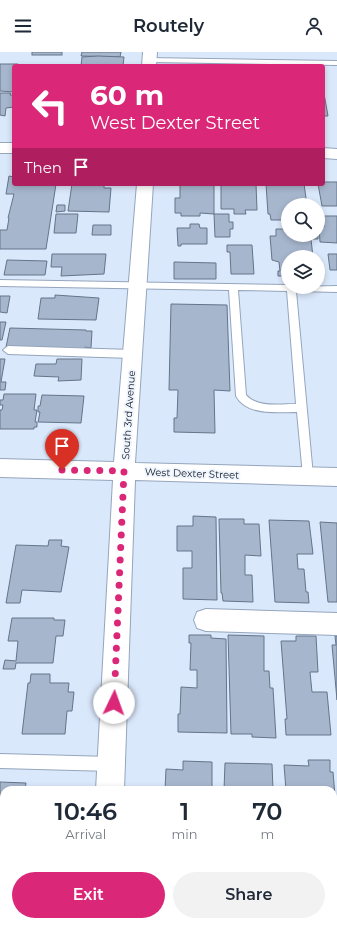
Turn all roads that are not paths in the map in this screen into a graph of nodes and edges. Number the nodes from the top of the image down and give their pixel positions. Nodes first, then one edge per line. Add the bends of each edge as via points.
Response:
1 (150, 60) edge
2 (337, 64) edge
3 (0, 148) edge
4 (12, 148) edge
5 (325, 153) edge
6 (337, 154) edge
7 (145, 186) edge
8 (0, 283) edge
9 (137, 285) junction
10 (233, 287) junction
11 (281, 288) edge
12 (325, 289) edge
13 (337, 289) edge
14 (292, 294) edge
15 (8, 350) dead end
16 (132, 354) junction
17 (302, 408) junction
18 (0, 468) edge
19 (124, 471) junction
20 (308, 476) junction
21 (337, 477) edge
22 (206, 620) dead end
23 (337, 624) edge
24 (0, 761) edge
25 (111, 764) junction
26 (110, 786) edge

1 - 2 lane
3 - 4 street
5 - 6 street
7 - 9 street, South 3rd Avenue
8 - 9 lane
9 - 10 lane
9 - 16 street, South 3rd Avenue
10 - 11 lane
10 - 17 lane via 241,396 248,404 269,408
12 - 13 lane
14 - 17 lane
15 - 16 lane
16 - 19 street, South 3rd Avenue
17 - 20 lane
18 - 19 street, West Dexter Street
19 - 20 street, West Dexter Street
19 - 25 street, South 3rd Avenue
20 - 21 street, West Dexter Street
22 - 23 street
24 - 25 lane
25 - 26 street, South 3rd Avenue

